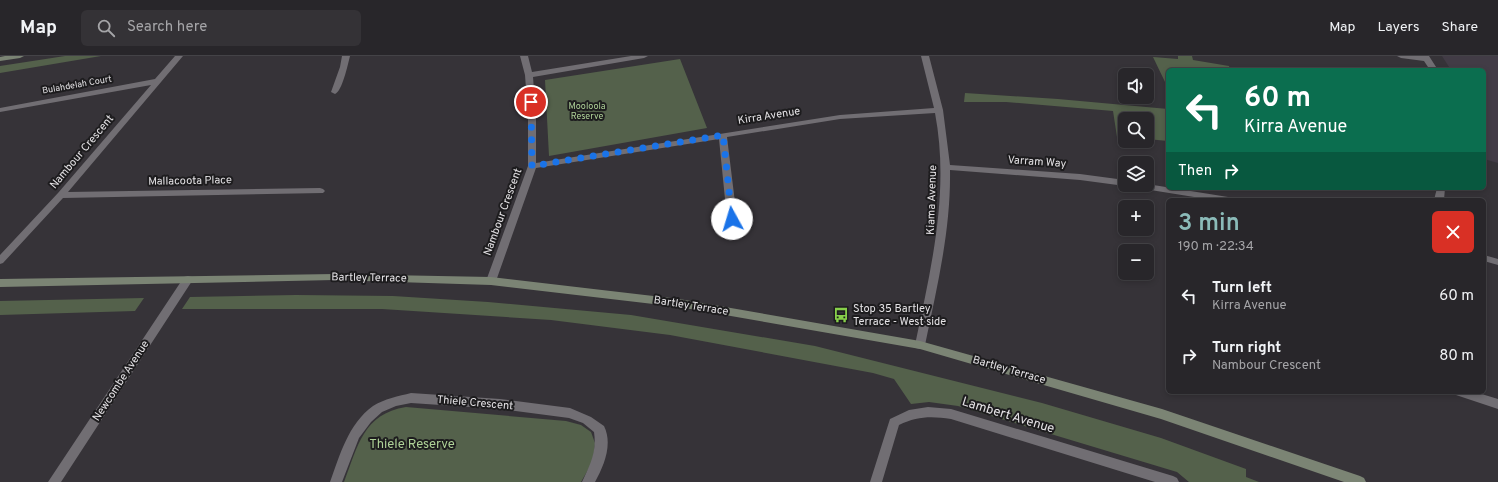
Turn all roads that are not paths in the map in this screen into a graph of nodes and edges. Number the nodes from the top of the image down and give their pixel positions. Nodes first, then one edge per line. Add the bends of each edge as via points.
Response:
1 (20, 56) edge
2 (179, 56) edge
3 (346, 56) edge
4 (524, 56) edge
5 (644, 56) edge
6 (925, 56) edge
7 (1401, 56) edge
8 (1426, 58) edge
9 (0, 59) edge
10 (1433, 68) edge
11 (529, 75) junction
12 (158, 81) junction
13 (334, 92) dead end
14 (0, 110) edge
15 (939, 110) junction
16 (723, 135) junction
17 (532, 166) junction
18 (946, 167) junction
19 (1118, 182) edge
20 (1154, 189) edge
21 (320, 191) dead end
22 (61, 195) junction
23 (1185, 196) edge
24 (1206, 198) edge
25 (732, 219) dead end
26 (1486, 259) edge
27 (0, 261) edge
28 (1498, 262) edge
29 (188, 279) junction
30 (490, 281) junction
31 (0, 283) edge
32 (920, 345) junction
33 (1466, 394) edge
34 (1498, 404) edge
35 (54, 482) edge
36 (336, 482) edge
37 (588, 482) edge
38 (876, 482) edge
39 (1173, 482) edge
40 (1360, 482) edge

1 - 9 street
2 - 12 street, Nambour Crescent
3 - 13 street
4 - 11 street, Nambour Crescent
5 - 11 street
6 - 15 street, Kiama Avenue
7 - 8 street
8 - 10 street
11 - 17 street, Nambour Crescent
12 - 14 street, Bulahdelah Court
12 - 22 street, Nambour Crescent
15 - 16 street, Kirra Avenue via 840,117
15 - 18 street, Kiama Avenue
16 - 17 street, Kirra Avenue
16 - 25 street
17 - 30 street, Nambour Crescent
18 - 19 street, Varram Way
18 - 32 street, Kiama Avenue via 942,238
20 - 23 street
21 - 22 street, Mallacoota Place
22 - 27 street, Nambour Crescent
23 - 24 street
26 - 28 street
29 - 30 street, Bartley Terrace via 334,277
29 - 31 street, Bartley Terrace
29 - 35 street, Newcombe Avenue
30 - 32 street, Bartley Terrace via 679,303
32 - 40 street, Bartley Terrace via 1162,414
33 - 34 street
36 - 37 street, Thiele Crescent via 354,435 367,419 383,407 411,398 500,404 570,413 587,420 600,430 603,444 598,464
38 - 39 street, Lambert Avenue via 894,422 910,414 928,411 951,414

